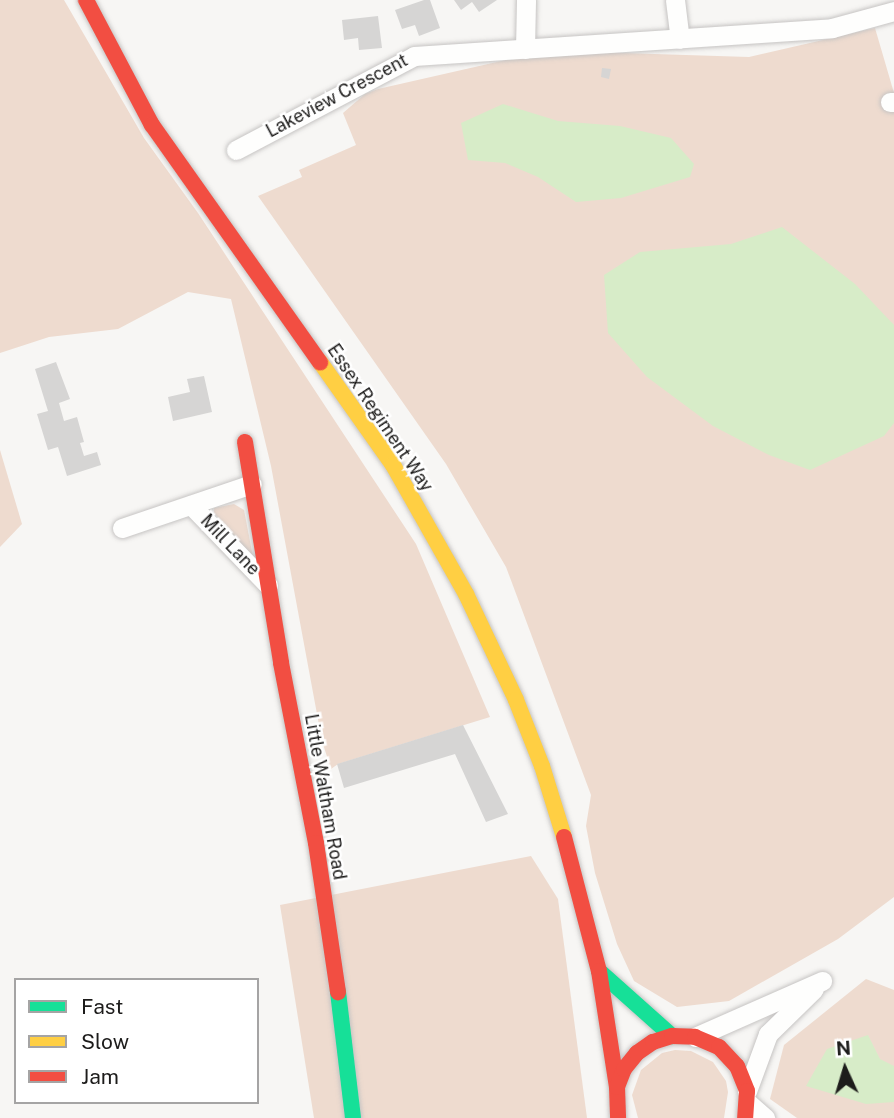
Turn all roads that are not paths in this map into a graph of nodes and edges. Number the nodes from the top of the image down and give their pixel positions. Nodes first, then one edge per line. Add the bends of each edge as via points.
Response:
1 (86, 0) edge
2 (526, 0) edge
3 (675, 0) edge
4 (894, 11) edge
5 (680, 39) junction
6 (525, 49) junction
7 (236, 150) dead end
8 (245, 442) dead end
9 (252, 484) junction
10 (191, 505) junction
11 (122, 528) dead end
12 (268, 585) junction
13 (599, 971) junction
14 (672, 1036) junction
15 (695, 1037) junction
16 (617, 1087) junction
17 (747, 1104) edge
18 (353, 1118) edge
19 (618, 1118) edge
20 (765, 1118) edge

1 - 13 main road, Essex Regiment Way via 152,125 393,465 466,594 542,766
2 - 6 street
3 - 5 street
4 - 5 street, Lakeview Crescent via 832,28
5 - 6 street, Lakeview Crescent
6 - 7 street, Lakeview Crescent via 414,56
8 - 9 main road, Little Waltham Road
9 - 10 street, Mill Lane
9 - 12 main road, Little Waltham Road
10 - 11 street, Mill Lane
10 - 12 street, Mill Lane
12 - 18 main road, Little Waltham Road via 316,843
13 - 14 main road
13 - 16 main road, Essex Regiment Way
14 - 15 main road
14 - 16 main road via 637,1053
15 - 17 main road via 719,1047 737,1066
15 - 17 street via 822,981 768,1034
16 - 19 main road, Essex Regiment Way
17 - 20 street

